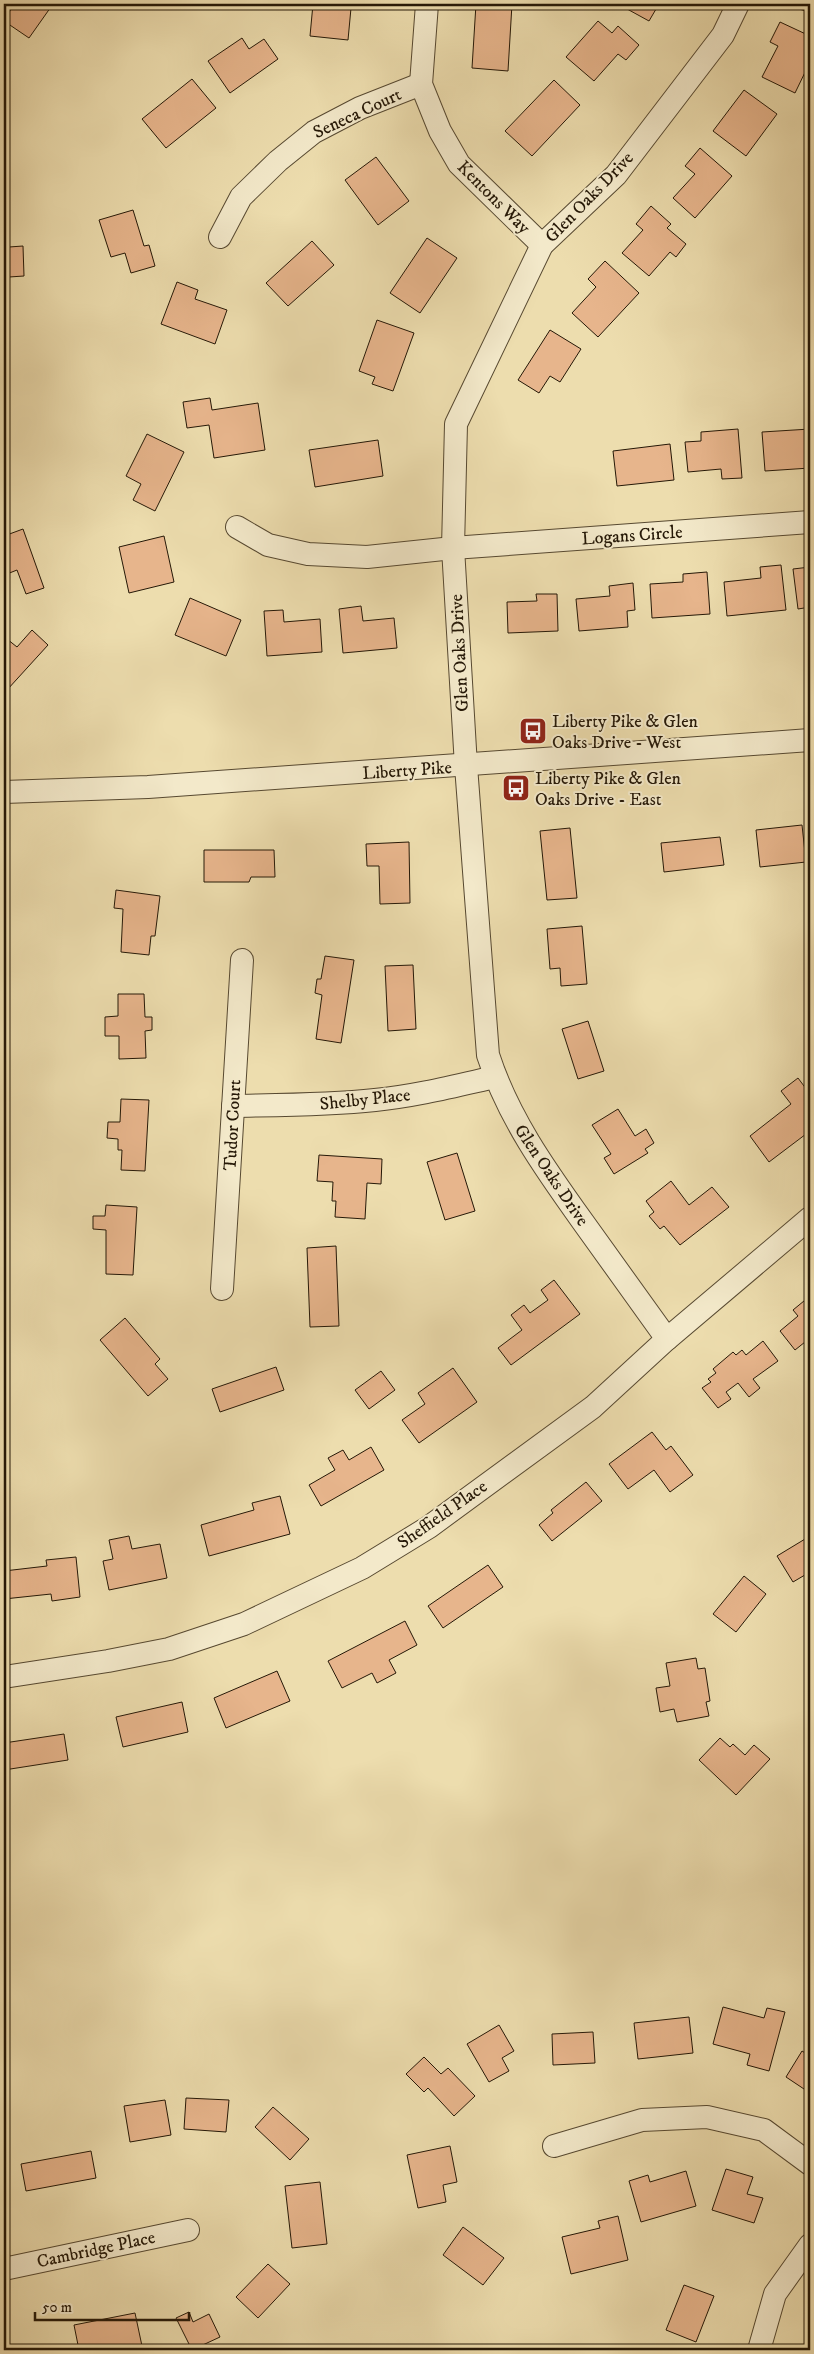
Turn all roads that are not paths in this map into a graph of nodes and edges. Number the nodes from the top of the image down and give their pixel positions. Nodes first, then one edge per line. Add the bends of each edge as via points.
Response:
1 (427, 4) edge
2 (738, 4) edge
3 (421, 84) junction
4 (220, 237) dead end
5 (542, 245) junction
6 (810, 522) edge
7 (237, 527) dead end
8 (453, 548) junction
9 (810, 740) edge
10 (466, 766) junction
11 (4, 792) edge
12 (242, 960) dead end
13 (495, 1077) junction
14 (233, 1106) junction
15 (810, 1218) edge
16 (222, 1290) dead end
17 (668, 1339) junction
18 (4, 1677) edge
19 (554, 2146) dead end
20 (810, 2164) edge
21 (188, 2230) dead end
22 (810, 2245) edge
23 (4, 2269) edge
24 (759, 2350) edge

1 - 3 street, Kentons Way
2 - 5 street, Glen Oaks Drive via 723,35 616,175
3 - 4 street, Seneca Court via 360,108 314,132 241,197
3 - 5 street, Kentons Way via 440,131 459,164
5 - 8 street, Glen Oaks Drive via 456,424
6 - 8 street, Logans Circle
7 - 8 street, Logans Circle via 268,545 308,554 367,557
8 - 10 street, Glen Oaks Drive
9 - 10 street, Liberty Pike
10 - 11 street, Liberty Pike via 148,787
10 - 13 street, Glen Oaks Drive via 488,1055
12 - 14 street, Tudor Court
13 - 14 street, Shelby Place via 432,1092 376,1100
13 - 17 street, Glen Oaks Drive via 538,1158
14 - 16 street, Tudor Court
15 - 17 street, Sheffield Place
17 - 18 street, Sheffield Place via 593,1406 429,1526 362,1568 244,1624 168,1648
19 - 20 street via 642,2120 707,2117 764,2130
21 - 23 street, Cambridge Place
22 - 24 street via 775,2294

